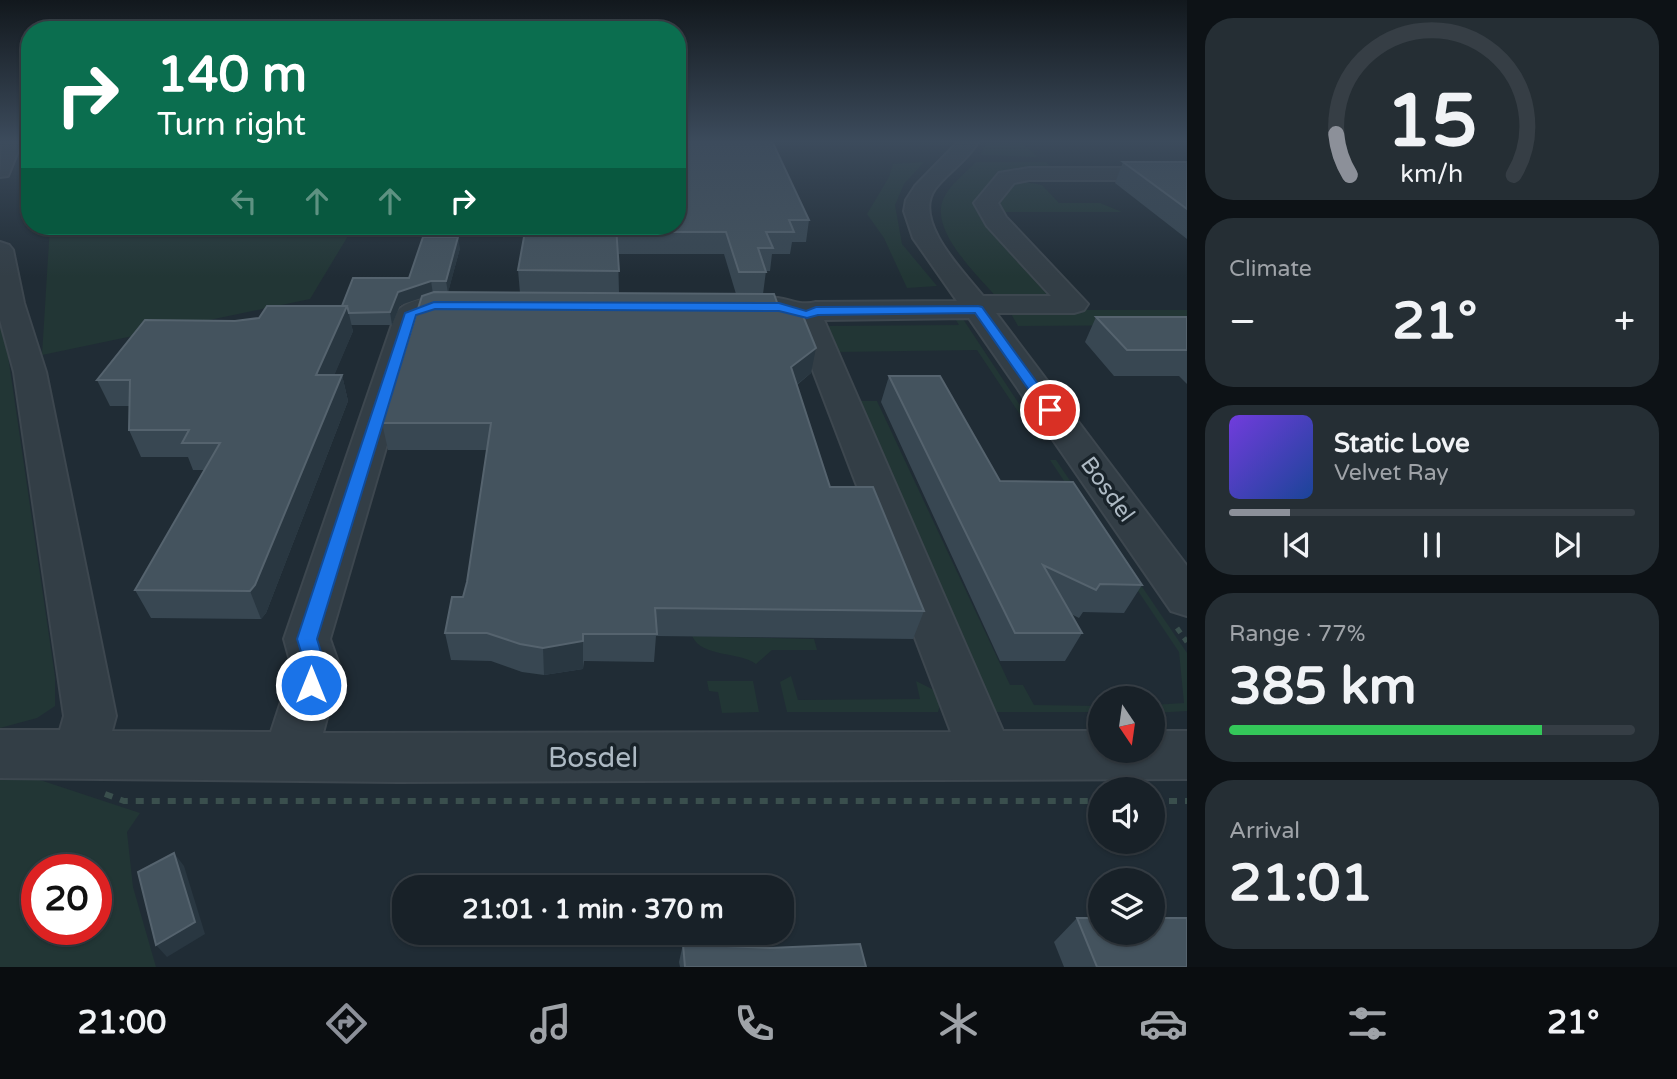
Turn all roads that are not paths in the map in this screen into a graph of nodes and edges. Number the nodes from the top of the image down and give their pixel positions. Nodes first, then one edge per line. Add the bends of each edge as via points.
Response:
1 (927, 186) edge
2 (1000, 186) edge
3 (0, 250) edge
4 (503, 306) edge
5 (696, 307) edge
6 (977, 307) junction
7 (807, 315) junction
8 (1187, 599) edge
9 (0, 754) edge
10 (1187, 755) edge
11 (987, 756) junction
12 (290, 757) junction
13 (87, 772) junction

1 - 6 street, Bosdel via 916,212 926,237
2 - 6 street via 986,203 996,221 1074,304
3 - 13 street via 30,372 90,716
4 - 12 street via 434,305 411,313 307,639 316,668
5 - 7 street via 779,307
6 - 7 street via 816,311
6 - 8 street, Bosdel
7 - 11 street
9 - 13 street, Bosdel
10 - 11 street, Bosdel
11 - 12 street, Bosdel
12 - 13 street, Bosdel

